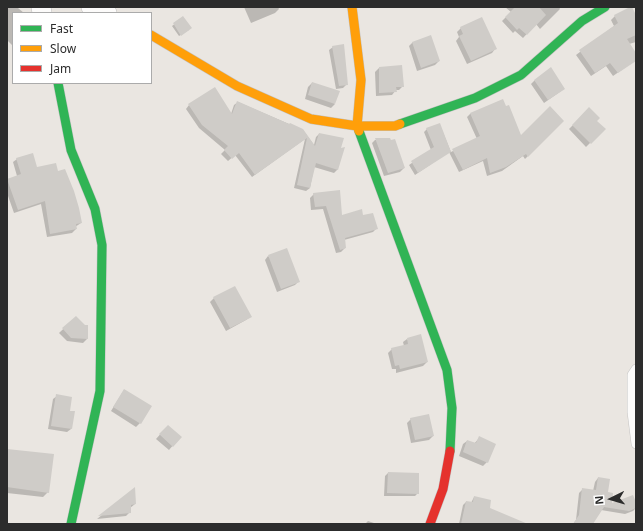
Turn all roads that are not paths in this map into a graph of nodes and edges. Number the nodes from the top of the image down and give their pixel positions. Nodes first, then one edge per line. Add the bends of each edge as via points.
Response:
1 (91, 7) edge
2 (352, 7) edge
3 (605, 7) edge
4 (104, 12) edge
5 (152, 36) edge
6 (58, 84) edge
7 (357, 126) junction
8 (636, 368) edge
9 (636, 444) edge
10 (71, 524) edge
11 (430, 524) edge

1 - 4 street
2 - 7 street via 361,80
3 - 7 street via 582,21 521,75 475,98 395,126
5 - 7 street via 237,86 311,119
6 - 10 street via 71,150 95,209 102,245 100,391
7 - 11 street via 447,370 452,408 452,446 443,489
8 - 9 lane via 632,375 632,412

